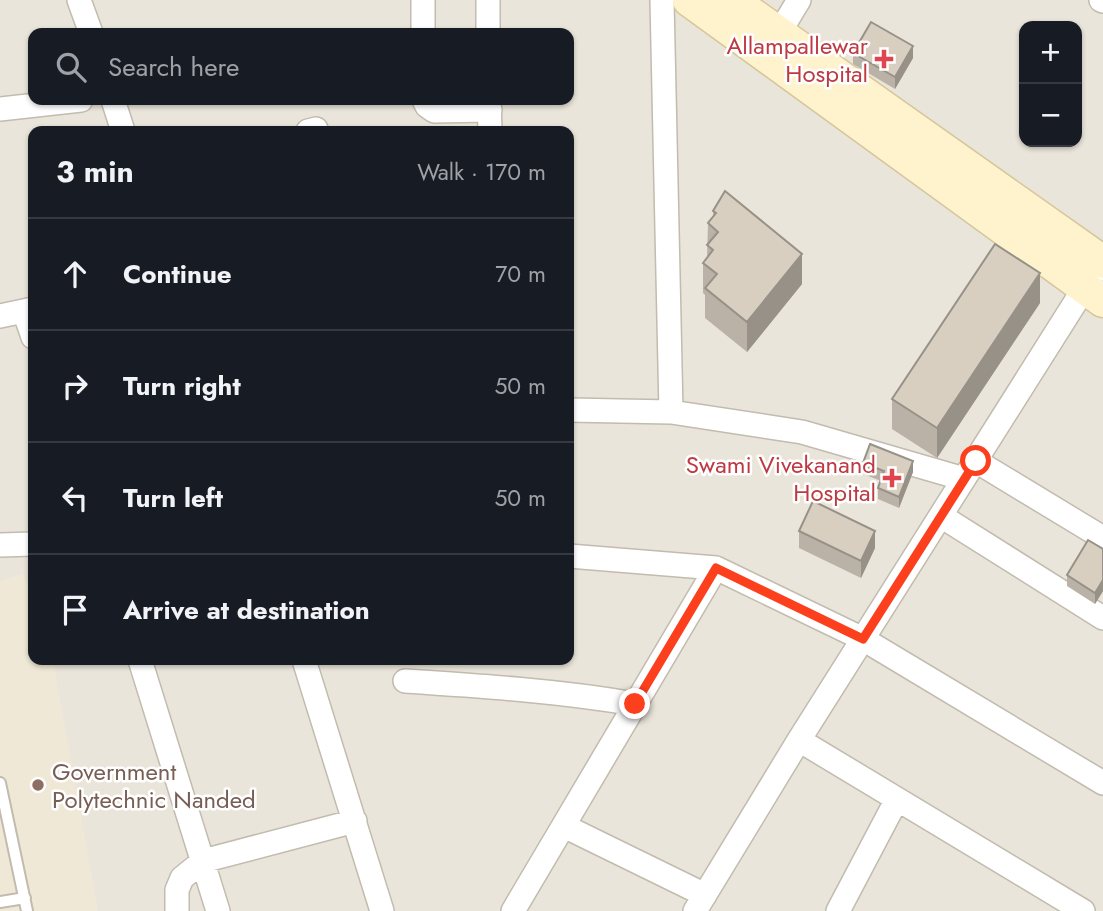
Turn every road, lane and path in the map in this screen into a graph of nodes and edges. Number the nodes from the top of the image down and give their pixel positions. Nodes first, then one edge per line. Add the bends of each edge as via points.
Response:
1 (79, 0) edge
2 (423, 0) edge
3 (488, 0) edge
4 (662, 0) edge
5 (689, 0) edge
6 (732, 0) edge
7 (799, 0) edge
8 (89, 28) edge
9 (423, 28) edge
10 (488, 28) edge
11 (779, 33) junction
12 (30, 105) edge
13 (115, 105) edge
14 (426, 105) edge
15 (0, 108) edge
16 (490, 114) edge
17 (122, 126) edge
18 (1098, 278) edge
19 (28, 310) edge
20 (0, 316) edge
21 (574, 410) edge
22 (671, 412) junction
23 (970, 470) junction
24 (941, 516) junction
25 (1103, 538) edge
26 (28, 544) edge
27 (0, 545) edge
28 (574, 556) edge
29 (716, 568) junction
30 (1103, 618) edge
31 (863, 639) junction
32 (142, 665) edge
33 (306, 665) edge
34 (405, 681) dead end
35 (635, 704) junction
36 (799, 740) junction
37 (0, 783) edge
38 (1103, 783) edge
39 (897, 799) junction
40 (355, 821) junction
41 (564, 826) junction
42 (203, 861) junction
43 (25, 898) junction
44 (0, 902) edge
45 (700, 903) edge
46 (27, 911) edge
47 (177, 911) edge
48 (218, 911) edge
49 (382, 911) edge
50 (513, 911) edge
51 (838, 911) edge
52 (1083, 911) edge

1 - 8 street
2 - 9 street
3 - 10 street
4 - 22 street
5 - 18 main road
6 - 11 main road
7 - 11 street
11 - 18 main road
12 - 15 street
13 - 17 street
14 - 16 street via 434,111
18 - 23 street
19 - 20 street
21 - 22 street
22 - 23 street via 802,432
23 - 24 street
23 - 25 street
24 - 30 street
24 - 31 street
26 - 27 street
28 - 29 street
29 - 31 street
29 - 35 street
31 - 36 street
31 - 38 street
32 - 42 street
33 - 40 street
34 - 35 street via 545,691
35 - 41 street
36 - 39 street
36 - 45 street
37 - 43 lane
39 - 51 street
39 - 52 street
40 - 42 street
40 - 49 street
41 - 45 street
41 - 50 street
42 - 47 street via 182,878
42 - 48 street
43 - 44 lane
43 - 46 lane

